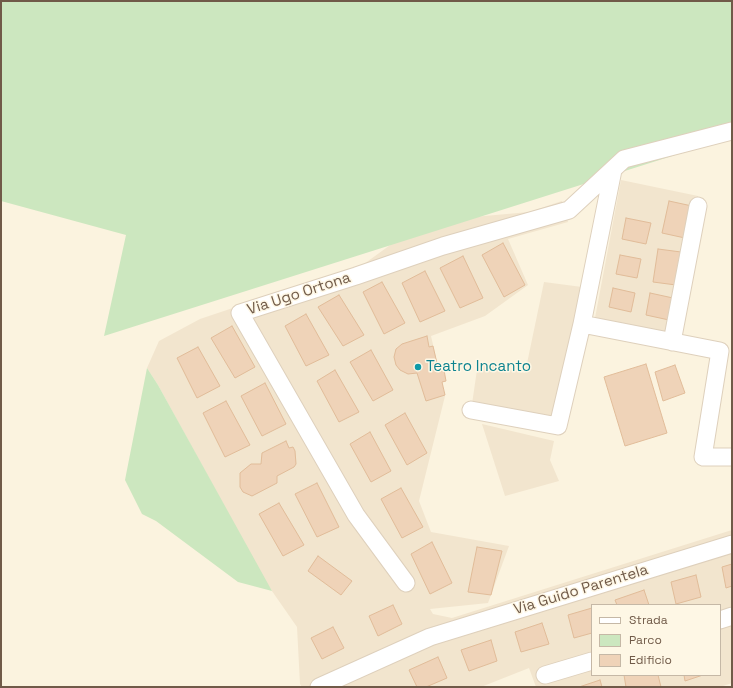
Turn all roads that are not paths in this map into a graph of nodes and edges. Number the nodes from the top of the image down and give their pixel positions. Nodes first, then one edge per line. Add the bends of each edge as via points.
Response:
1 (732, 131) edge
2 (613, 170) junction
3 (698, 206) dead end
4 (582, 324) junction
5 (672, 342) junction
6 (471, 410) dead end
7 (732, 457) edge
8 (732, 544) edge
9 (406, 583) dead end
10 (732, 616) edge
11 (721, 620) edge
12 (591, 661) edge
13 (545, 676) dead end
14 (319, 687) edge

1 - 2 street via 624,159
2 - 4 street
2 - 9 street, Via Ugo Ortona via 569,210 443,246 240,313 356,515
3 - 5 street
4 - 5 street
4 - 6 street via 558,426
5 - 7 street via 720,351 703,457
8 - 14 street, Via Guido Parentela via 430,637
10 - 11 street
12 - 13 street

